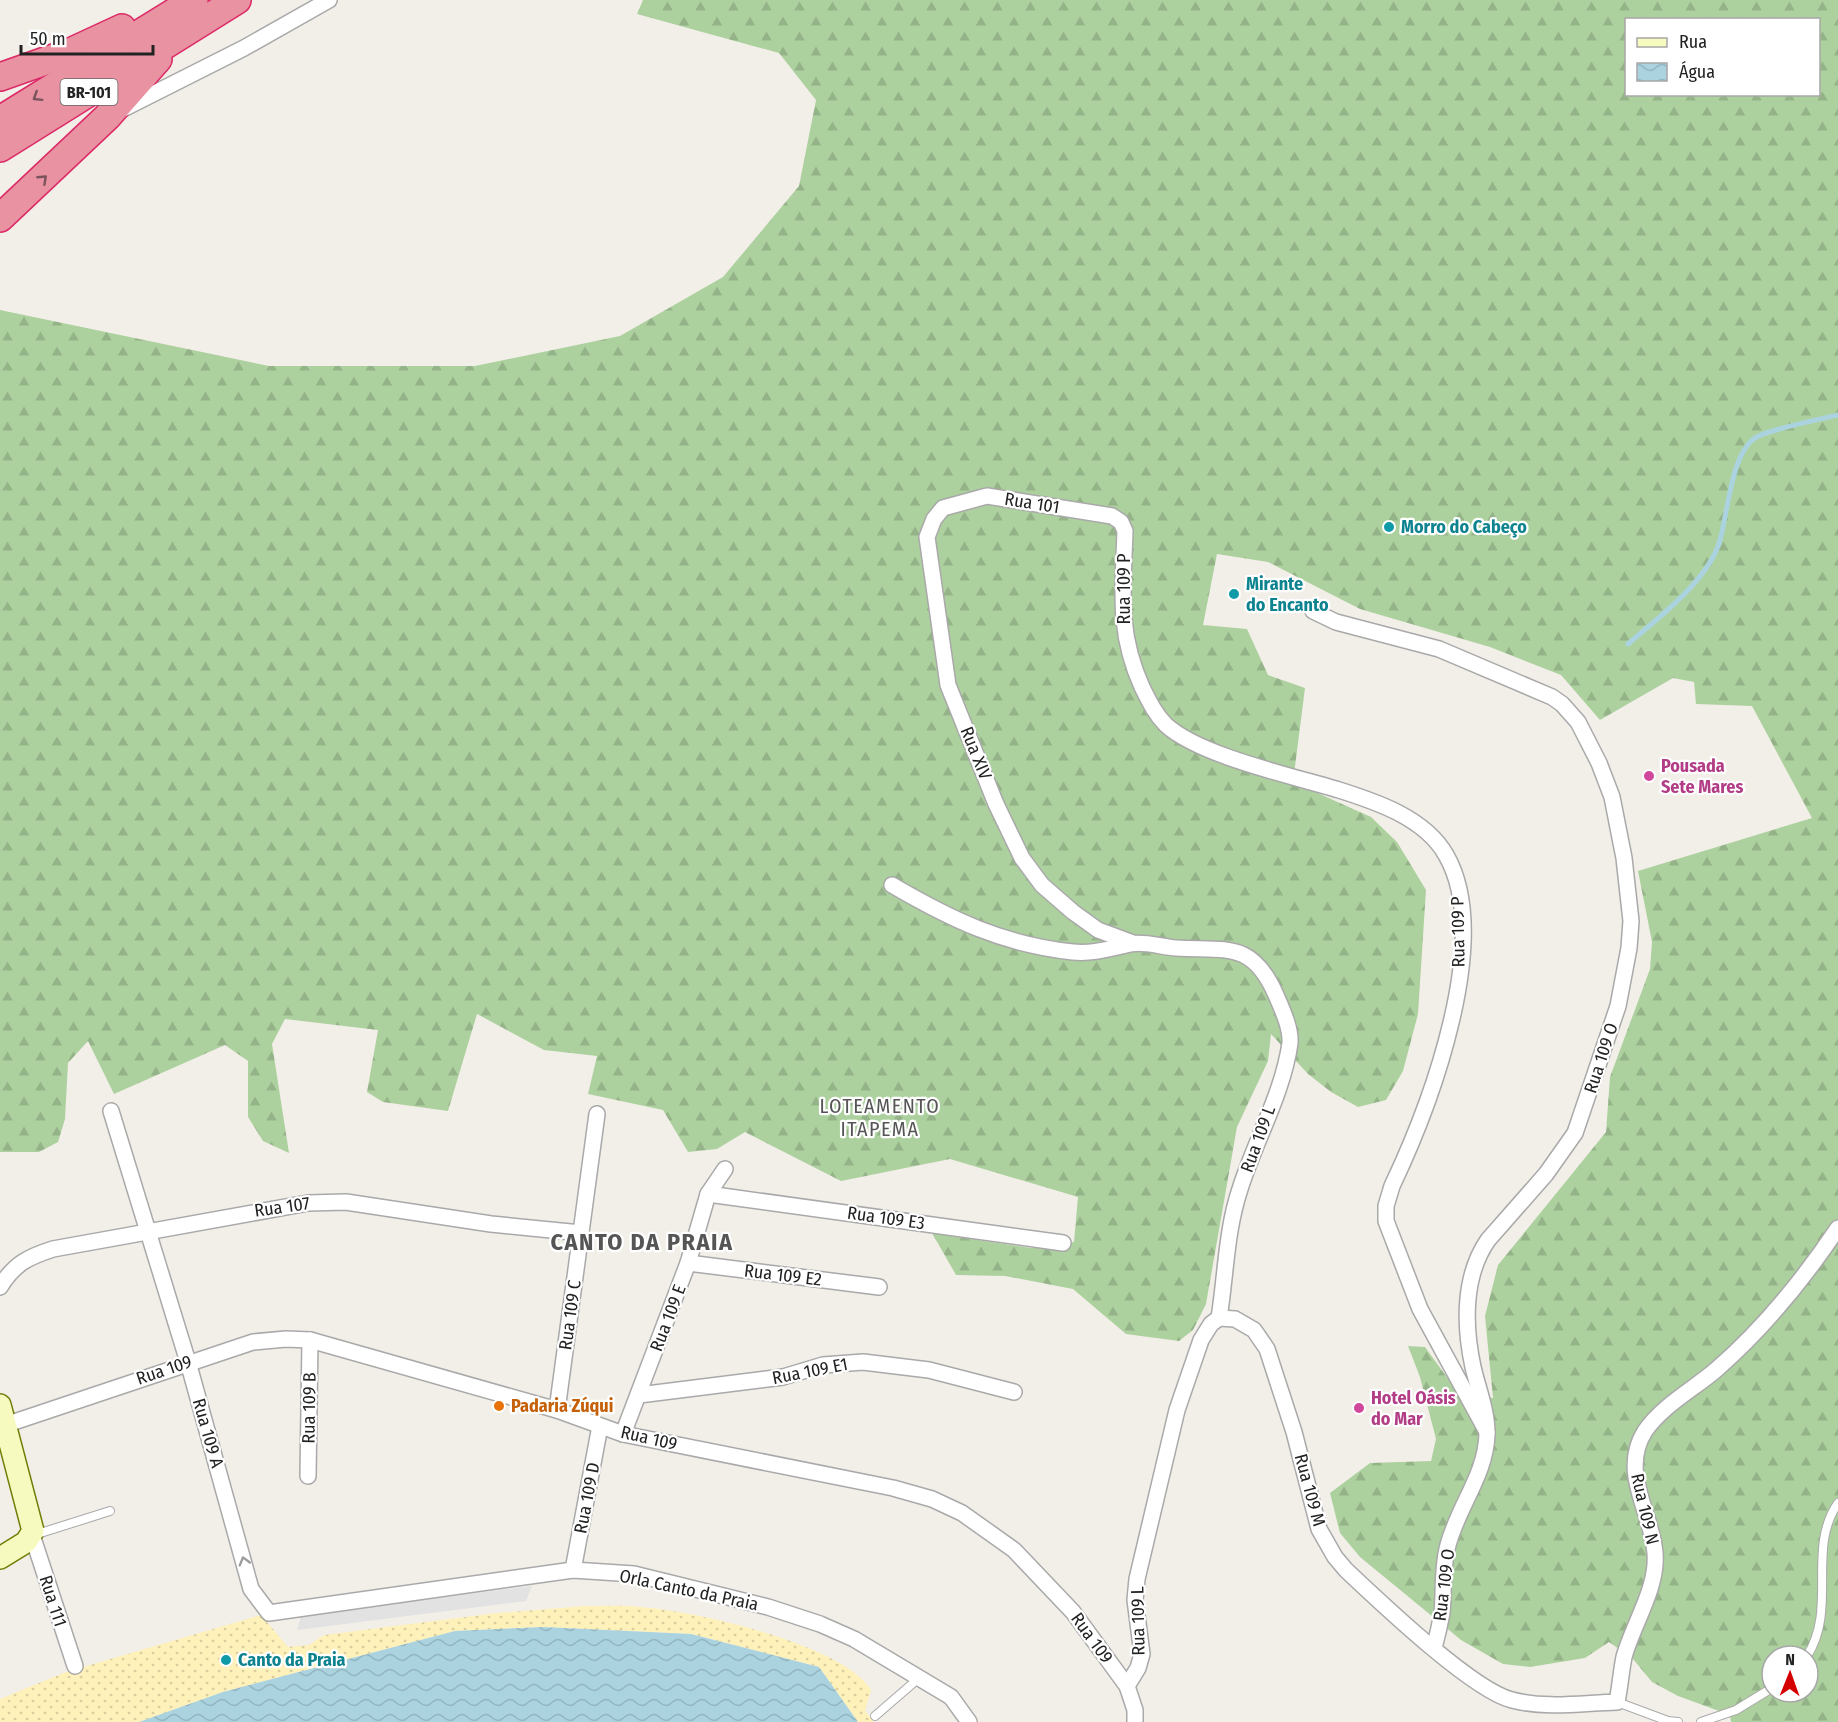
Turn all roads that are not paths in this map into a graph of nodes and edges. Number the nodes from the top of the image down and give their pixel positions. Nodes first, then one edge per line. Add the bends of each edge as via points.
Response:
1 (183, 0) edge
2 (194, 0) edge
3 (237, 0) edge
4 (329, 0) edge
5 (179, 36) junction
6 (0, 77) edge
7 (107, 117) junction
8 (0, 120) edge
9 (0, 148) edge
10 (0, 219) edge
11 (944, 508) joint
12 (1121, 522) joint
13 (1313, 611) dead end
14 (892, 885) dead end
15 (1133, 943) junction
16 (111, 1111) dead end
17 (597, 1114) dead end
18 (725, 1169) dead end
19 (708, 1194) junction
20 (1838, 1228) edge
21 (147, 1230) junction
22 (581, 1233) junction
23 (1064, 1243) dead end
24 (688, 1263) junction
25 (0, 1287) edge
26 (879, 1287) dead end
27 (1219, 1318) junction
28 (310, 1340) junction
29 (188, 1362) junction
30 (1014, 1392) dead end
31 (639, 1395) junction
32 (557, 1410) junction
33 (3, 1415) edge
34 (600, 1426) junction
35 (1487, 1432) junction
36 (623, 1434) junction
37 (308, 1476) dead end
38 (1838, 1503) edge
39 (110, 1511) dead end
40 (32, 1535) junction
41 (0, 1558) edge
42 (573, 1570) junction
43 (269, 1613) joint
44 (1815, 1644) edge
45 (1434, 1648) junction
46 (75, 1666) dead end
47 (921, 1677) junction
48 (1127, 1686) junction
49 (1760, 1695) edge
50 (1617, 1702) junction
51 (875, 1716) dead end
52 (969, 1722) edge
53 (1135, 1722) edge
54 (1678, 1722) edge
55 (1701, 1722) edge

1 - 6 highway via 68,53
2 -> 8 highway, BR-101
3 - 5 highway, BR-101
4 - 7 street
5 - 7 highway
5 - 9 highway, BR-101
10 -> 7 highway
11 - 12 street, Rua 101 via 987,496 1112,516
11 - 15 street, Rua XIV via 934,519 927,537 942,654 948,685 996,804 1022,858 1042,885 1098,930
12 - 35 street, Rua 109 P via 1125,531 1124,635 1152,708 1166,724 1186,740 1219,753 1352,794 1401,814 1446,854 1454,874 1462,927 1458,993 1443,1061 1392,1186 1386,1221 1420,1309
13 - 35 street, Rua 109 O via 1336,622 1439,649 1562,704 1592,747 1612,797 1630,894 1624,979 1575,1133 1546,1174 1482,1248 1471,1281 1468,1336
14 - 15 street, Rua 109 L via 947,917 1032,945 1074,952 1106,952
15 - 27 street, Rua 109 L via 1242,953 1270,981 1290,1041 1228,1229
16 - 21 street, Rua 109 A
17 - 22 street, Rua 109 C
18 - 19 street, Rua 109 E
19 - 23 street, Rua 109 E3
19 - 24 street, Rua 109 E
20 - 50 street, Rua 109 N via 1803,1279 1768,1319 1717,1369 1672,1403 1646,1431 1634,1459 1640,1501 1651,1526 1656,1556 1650,1586 1624,1658
21 - 22 street, Rua 107 via 328,1201
21 - 25 street, Rua 107 via 28,1257 11,1269
21 - 29 street, Rua 109 A
22 - 32 street, Rua 109 C
24 - 26 street, Rua 109 E2
24 - 31 street, Rua 109 E
27 - 45 street, Rua 109 M via 1234,1319 1254,1330 1267,1349 1294,1432 1313,1510 1335,1557
27 - 48 street, Rua 109 L via 1201,1340 1177,1410 1137,1579 1135,1600 1142,1654
28 - 29 street, Rua 109 via 253,1342
28 - 32 street, Rua 109
28 - 37 street, Rua 109 B
29 - 33 street, Rua 109
43 -> 29 street, Rua 109 A via 251,1589
30 - 31 street, Rua 109 E1 via 929,1370 863,1362 823,1365 783,1377
31 - 36 street, Rua 109 E
32 - 34 street, Rua 109
33 - 40 main road
34 - 36 street, Rua 109
34 - 42 street, Rua 109 D
35 - 45 street, Rua 109 O via 1483,1462 1446,1550 1442,1614
36 - 48 street, Rua 109 via 893,1488 962,1513 1014,1550 1057,1594
38 - 44 lane via 1829,1521 1826,1550 1825,1630
39 - 40 lane
40 - 41 main road
40 - 46 street, Rua 111
42 - 43 street, Orla Canto da Praia
42 - 47 street, Orla Canto da Praia via 634,1575 768,1607 854,1639
45 - 50 street via 1484,1687 1509,1700 1554,1705
47 - 51 lane
47 - 52 street, Orla Canto da Praia via 951,1697
48 - 53 street, Rua 109
49 - 55 lane via 1736,1710
50 - 54 lane

